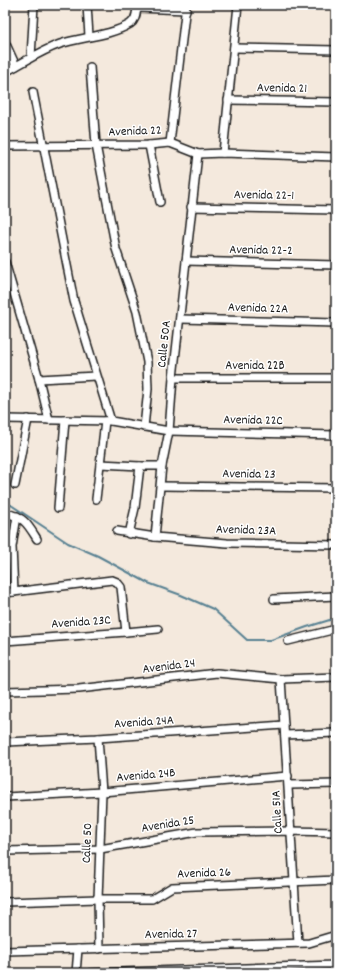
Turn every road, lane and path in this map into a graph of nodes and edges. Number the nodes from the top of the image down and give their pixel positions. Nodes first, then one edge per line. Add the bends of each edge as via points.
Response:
1 (34, 5) edge
2 (87, 5) edge
3 (238, 5) edge
4 (137, 6) edge
5 (186, 8) edge
6 (89, 36) junction
7 (5, 42) edge
8 (234, 48) junction
9 (336, 50) edge
10 (31, 57) junction
11 (16, 66) junction
12 (90, 67) dead end
13 (5, 72) edge
14 (33, 92) dead end
15 (228, 100) junction
16 (336, 102) edge
17 (170, 143) junction
18 (96, 145) junction
19 (149, 145) junction
20 (5, 146) edge
21 (44, 146) junction
22 (223, 153) junction
23 (198, 154) junction
24 (336, 157) edge
25 (160, 202) dead end
26 (191, 207) junction
27 (336, 210) edge
28 (186, 261) junction
29 (5, 262) edge
30 (336, 265) edge
31 (180, 319) junction
32 (336, 323) edge
33 (96, 376) junction
34 (173, 378) junction
35 (336, 378) edge
36 (39, 379) junction
37 (5, 419) edge
38 (28, 419) junction
39 (49, 420) junction
40 (65, 420) junction
41 (108, 421) junction
42 (144, 427) junction
43 (169, 431) junction
44 (336, 435) edge
45 (100, 464) junction
46 (140, 466) junction
47 (162, 466) junction
48 (15, 485) dead end
49 (161, 486) junction
50 (336, 488) edge
51 (96, 499) dead end
52 (58, 508) dead end
53 (5, 513) edge
54 (18, 516) junction
55 (117, 531) dead end
56 (129, 534) junction
57 (155, 537) junction
58 (37, 539) dead end
59 (336, 545) edge
60 (14, 592) junction
61 (5, 593) edge
62 (336, 596) edge
63 (274, 600) dead end
64 (158, 629) dead end
65 (336, 629) edge
66 (126, 632) junction
67 (5, 641) edge
68 (288, 641) dead end
69 (336, 677) edge
70 (281, 679) junction
71 (5, 691) edge
72 (284, 725) junction
73 (336, 733) edge
74 (285, 734) junction
75 (98, 738) junction
76 (5, 742) edge
77 (288, 776) junction
78 (336, 784) edge
79 (289, 785) junction
80 (102, 792) junction
81 (5, 797) edge
82 (291, 831) junction
83 (336, 832) edge
84 (100, 849) junction
85 (5, 851) edge
86 (336, 880) edge
87 (293, 882) junction
88 (98, 899) junction
89 (5, 902) edge
90 (336, 935) edge
91 (298, 943) junction
92 (78, 949) junction
93 (99, 949) junction
94 (5, 951) edge
95 (336, 965) edge
96 (202, 971) edge
97 (76, 973) edge
98 (92, 973) edge

1 - 10 street
2 - 6 street
3 - 8 street
4 - 5 street
4 - 6 street via 132,23 119,30
5 - 17 street
6 - 10 street via 60,44
7 - 11 street
8 - 9 street
8 - 15 street
10 - 11 street
11 - 13 street
12 - 18 street
14 - 21 street
15 - 16 street, Avenida 21
15 - 22 street
17 - 19 street, Avenida 22
17 - 23 street, Avenida 22
18 - 19 street, Avenida 22
18 - 21 street, Avenida 22
18 - 42 street via 116,249 137,312 147,362 148,388
19 - 25 street
20 - 21 street, Avenida 22
21 - 33 street via 74,301
22 - 23 street, Avenida 22
22 - 24 street, Avenida 22
23 - 26 street, Calle 50A
26 - 27 street, Avenida 22-1
26 - 28 street, Calle 50A
28 - 30 street, Avenida 22-2
28 - 31 street, Calle 50A
29 - 36 street
31 - 32 street, Avenida 22A
31 - 34 street, Calle 50A
33 - 36 street
33 - 41 street
34 - 35 street, Avenida 22B
34 - 43 street, Calle 50A
36 - 39 street
37 - 38 street, Avenida 22C
38 - 39 street, Avenida 22C
38 - 48 street
39 - 40 street, Avenida 22C
40 - 41 street, Avenida 22C
40 - 52 street
41 - 42 street, Avenida 22C
41 - 45 street
42 - 43 street, Avenida 22C
43 - 44 street, Avenida 22C
43 - 47 street, Calle 50A
45 - 46 street
45 - 51 street
46 - 47 street
46 - 56 street
47 - 49 street, Calle 50A
49 - 50 street, Avenida 23
49 - 57 street, Calle 50A
53 - 54 street
54 - 58 street
54 - 60 street via 12,547
55 - 56 street, Avenida 23A
56 - 57 street, Avenida 23A
57 - 59 street, Avenida 23A via 227,544
60 - 61 street
60 - 66 street via 112,580 121,587
62 - 63 street
64 - 66 street, Avenida 23C
65 - 68 street
66 - 67 street, Avenida 23C
69 - 70 street, Avenida 24
70 - 71 street, Avenida 24 via 217,673 79,689
70 - 72 street, Calle 51A
72 - 74 street, Calle 51A
72 - 75 street, Avenida 24A
73 - 74 street
74 - 77 street, Calle 51A
75 - 76 street, Avenida 24A
75 - 80 street, Calle 50
77 - 79 street, Calle 51A
77 - 80 street, Avenida 24B
78 - 79 street
79 - 82 street, Calle 51A
80 - 81 street, Avenida 24B
80 - 84 street, Calle 50
82 - 83 street, Avenida 25
82 - 84 street, Avenida 25 via 197,832
82 - 87 street, Calle 51A
84 - 85 street, Avenida 25
84 - 88 street, Calle 50
86 - 87 street, Avenida 26
87 - 88 street, Avenida 26 via 172,887 152,899
87 - 91 street, Calle 51A
88 - 89 street, Avenida 26
88 - 93 street, Calle 50
90 - 91 street, Avenida 27 via 309,943
91 - 93 street, Avenida 27
92 - 93 street, Avenida 27
92 - 94 street, Avenida 27
92 - 97 street
95 - 96 street
96 - 98 street

